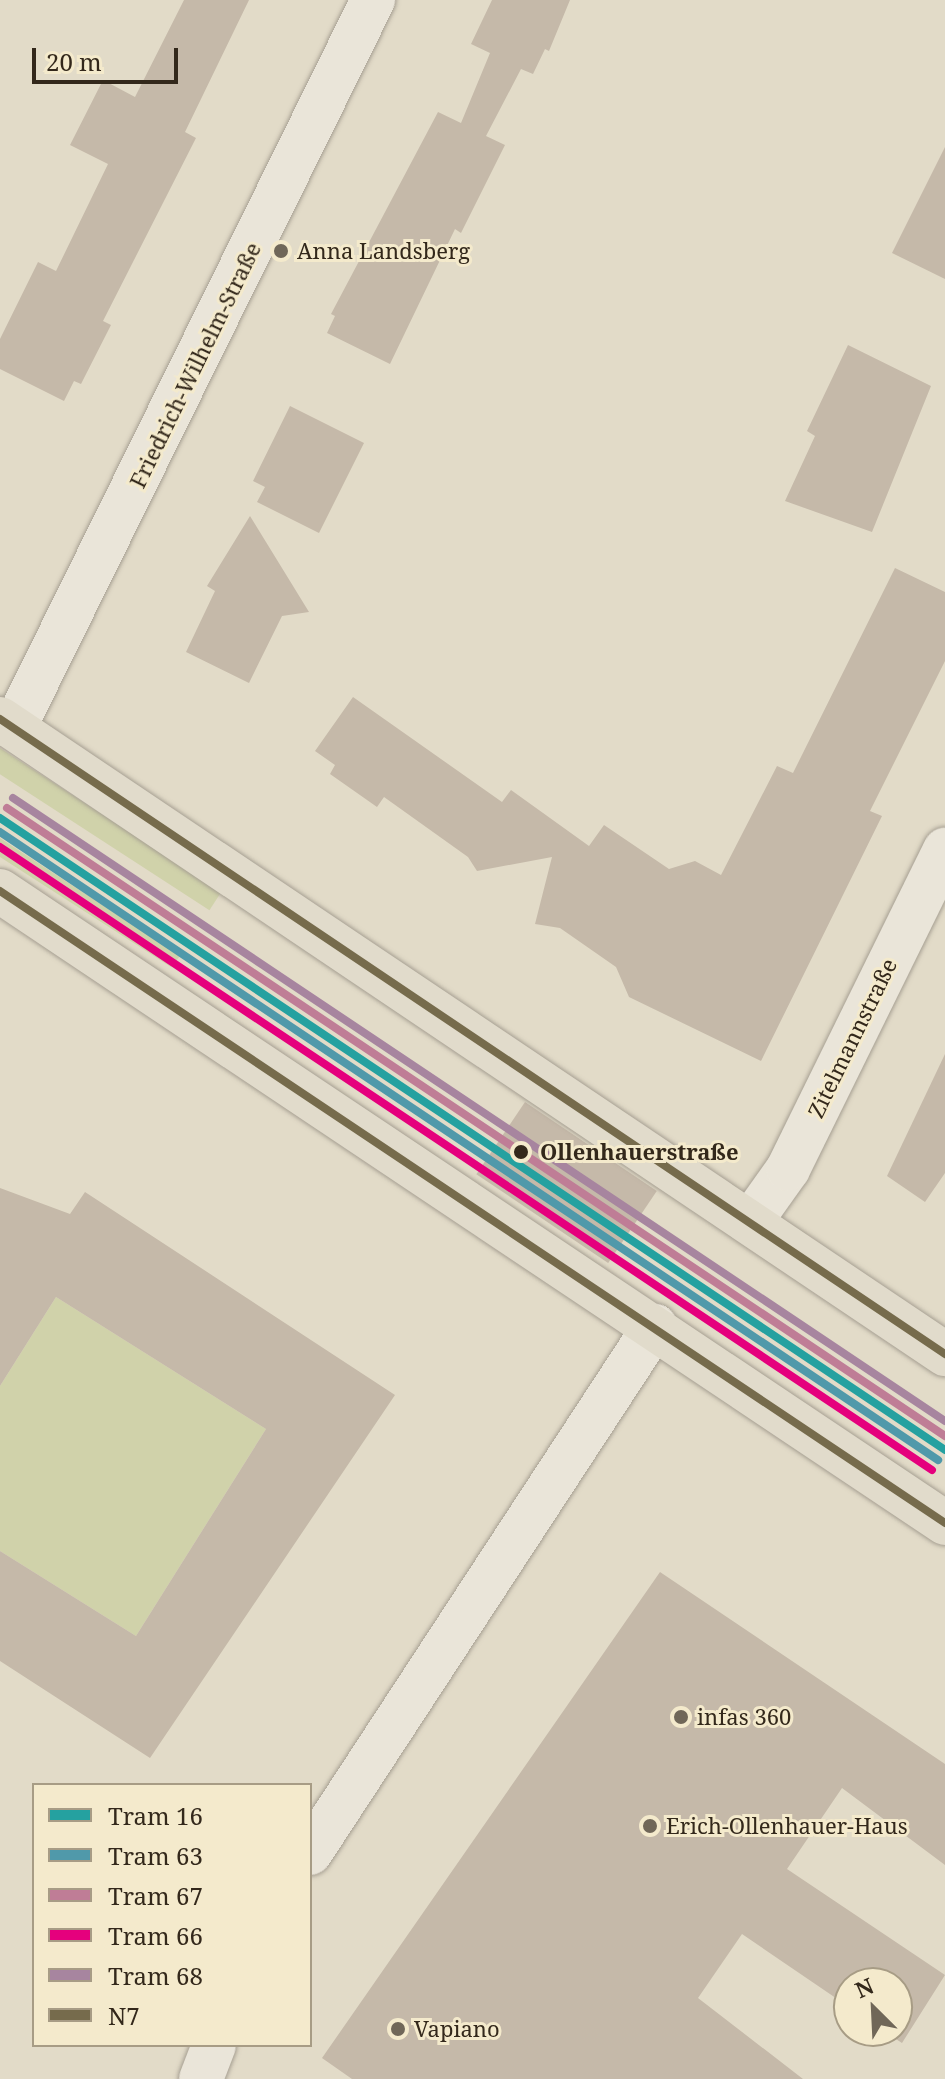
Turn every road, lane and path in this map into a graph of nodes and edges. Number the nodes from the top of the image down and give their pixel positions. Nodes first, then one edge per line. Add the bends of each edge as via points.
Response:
1 (373, 0) edge
2 (7, 724) edge
3 (945, 850) edge
4 (0, 891) edge
5 (751, 1221) junction
6 (655, 1326) junction
7 (945, 1354) edge
8 (945, 1523) edge
9 (312, 1850) edge
10 (213, 2047) edge
11 (201, 2079) edge

1 - 2 street, Friedrich-Wilhelm-Straße
2 - 5 main road
3 - 5 street, Zitelmannstraße via 788,1169
4 - 6 main road
5 - 7 main road
6 - 8 main road
6 - 9 street
10 - 11 street

